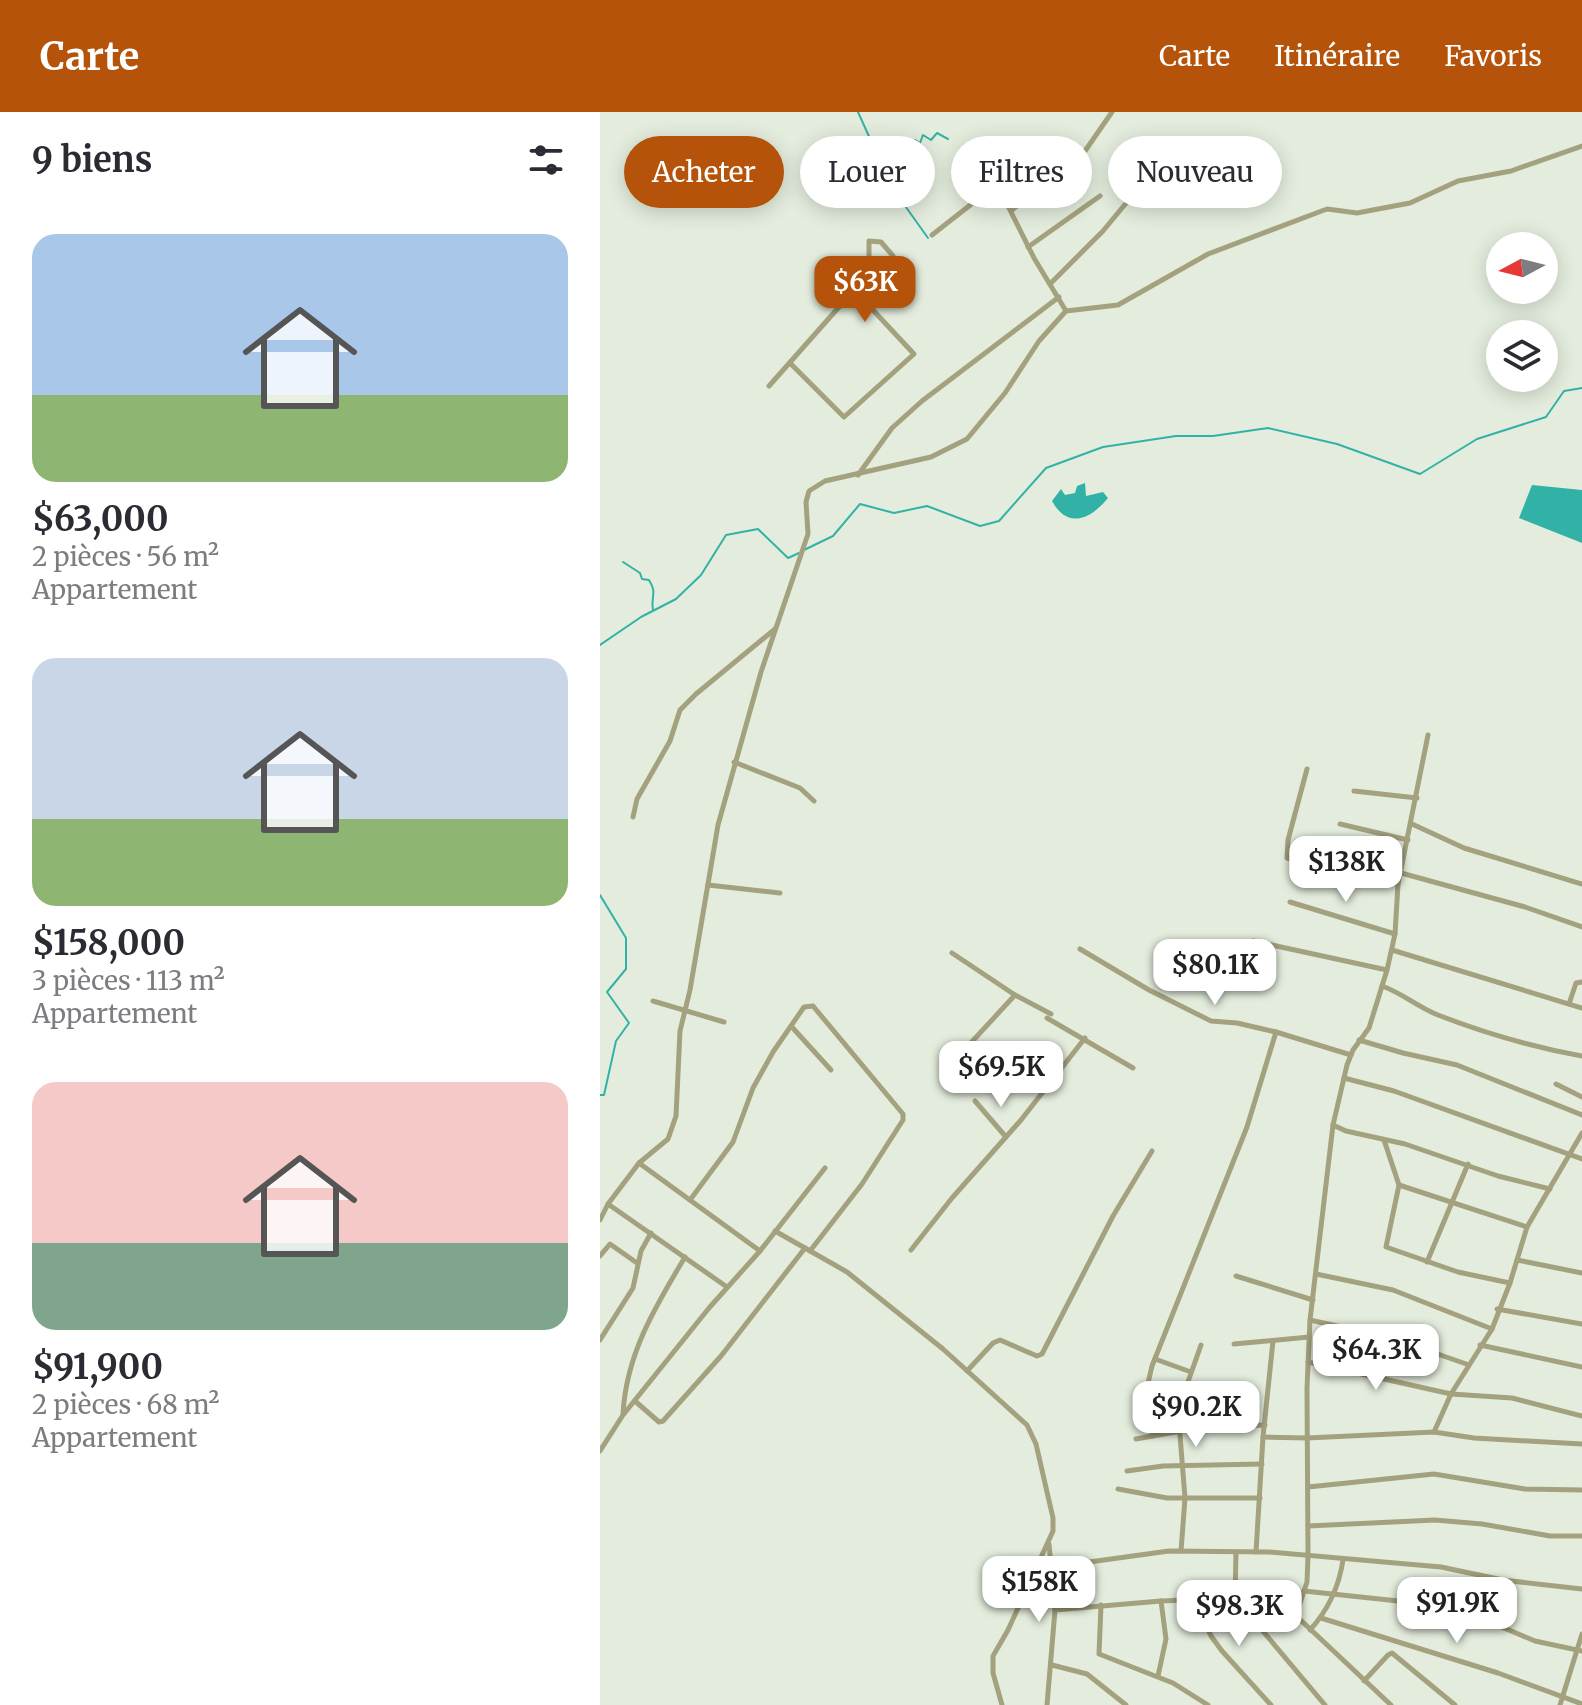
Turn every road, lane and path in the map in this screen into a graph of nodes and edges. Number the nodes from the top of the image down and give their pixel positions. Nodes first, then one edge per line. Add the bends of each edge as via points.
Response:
1 (1112, 112) edge
2 (1582, 146) edge
3 (1100, 196) dead end
4 (1122, 208) edge
5 (1012, 210) junction
6 (932, 235) dead end
7 (1028, 247) junction
8 (869, 258) dead end
9 (1050, 284) junction
10 (857, 293) junction
11 (1059, 297) junction
12 (1066, 311) junction
13 (790, 363) junction
14 (769, 386) dead end
15 (858, 475) junction
16 (777, 628) junction
17 (1428, 735) dead end
18 (734, 762) junction
19 (1307, 769) dead end
20 (1354, 791) dead end
21 (1417, 798) junction
22 (814, 801) dead end
23 (633, 817) dead end
24 (1340, 824) dead end
25 (1412, 824) junction
26 (1408, 840) junction
27 (1401, 873) junction
28 (1398, 884) junction
29 (1582, 884) edge
30 (708, 885) junction
31 (780, 893) dead end
32 (1290, 902) dead end
33 (1582, 927) edge
34 (1395, 934) junction
35 (1253, 941) dead end
36 (1080, 949) dead end
37 (1391, 950) junction
38 (952, 953) dead end
39 (1387, 970) junction
40 (1582, 982) edge
41 (1382, 986) junction
42 (1015, 995) junction
43 (653, 1001) dead end
44 (1569, 1004) junction
45 (1582, 1008) edge
46 (684, 1011) junction
47 (724, 1022) dead end
48 (791, 1026) junction
49 (1276, 1032) junction
50 (1085, 1038) junction
51 (1359, 1040) junction
52 (1351, 1055) junction
53 (1582, 1056) edge
54 (956, 1059) dead end
55 (1133, 1068) dead end
56 (831, 1070) dead end
57 (1344, 1078) junction
58 (1556, 1084) dead end
59 (1582, 1097) edge
60 (975, 1101) dead end
61 (1582, 1115) edge
62 (1333, 1125) junction
63 (1582, 1133) edge
64 (1006, 1137) junction
65 (1384, 1140) junction
66 (1152, 1151) dead end
67 (1568, 1155) junction
68 (1582, 1159) edge
69 (639, 1163) junction
70 (1468, 1164) junction
71 (825, 1168) dead end
72 (1399, 1185) junction
73 (1550, 1189) junction
74 (690, 1200) junction
75 (1453, 1201) junction
76 (608, 1204) junction
77 (600, 1220) edge
78 (1527, 1227) junction
79 (775, 1231) junction
80 (651, 1233) junction
81 (808, 1249) junction
82 (911, 1250) dead end
83 (760, 1251) junction
84 (600, 1256) edge
85 (685, 1257) junction
86 (1517, 1260) junction
87 (1427, 1262) junction
88 (637, 1263) junction
89 (1582, 1273) edge
90 (1316, 1274) junction
91 (1236, 1276) dead end
92 (1510, 1283) junction
93 (727, 1287) junction
94 (1313, 1300) junction
95 (1497, 1309) junction
96 (1310, 1320) junction
97 (1582, 1324) edge
98 (1492, 1329) junction
99 (1309, 1337) junction
100 (600, 1340) edge
101 (1273, 1341) junction
102 (1234, 1344) dead end
103 (1201, 1345) dead end
104 (1480, 1345) junction
105 (1155, 1359) junction
106 (1308, 1362) junction
107 (1469, 1365) junction
108 (1582, 1367) edge
109 (967, 1371) junction
110 (1191, 1372) junction
111 (1451, 1394) junction
112 (635, 1401) junction
113 (623, 1415) junction
114 (1582, 1416) edge
115 (1265, 1425) junction
116 (1178, 1432) junction
117 (1434, 1432) junction
118 (1153, 1436) junction
119 (1263, 1437) junction
120 (1307, 1438) junction
121 (1136, 1439) dead end
122 (1582, 1444) edge
123 (600, 1451) edge
124 (1262, 1464) junction
125 (1184, 1466) junction
126 (1127, 1471) dead end
127 (1308, 1487) junction
128 (1118, 1489) dead end
129 (1582, 1490) edge
130 (1185, 1498) junction
131 (1260, 1498) junction
132 (1308, 1527) junction
133 (1582, 1536) edge
134 (1049, 1543) junction
135 (1181, 1551) junction
136 (1236, 1552) junction
137 (1256, 1552) junction
138 (1308, 1556) junction
139 (1343, 1560) junction
140 (1053, 1567) junction
141 (1582, 1589) edge
142 (1304, 1591) junction
143 (1335, 1593) junction
144 (1235, 1598) junction
145 (1193, 1600) junction
146 (1161, 1601) junction
147 (1101, 1605) junction
148 (1055, 1610) junction
149 (1296, 1615) junction
150 (1321, 1618) junction
151 (1310, 1630) junction
152 (1582, 1634) edge
153 (1580, 1651) edge
154 (1052, 1665) junction
155 (1158, 1676) junction
156 (1364, 1681) junction
157 (1560, 1702) edge
158 (1582, 1704) edge
159 (1002, 1705) edge
160 (1047, 1705) edge
161 (1126, 1705) edge
162 (1208, 1705) edge
163 (1271, 1705) edge
164 (1325, 1705) edge
165 (1391, 1705) edge
166 (1455, 1705) edge

1 - 5 street via 1085,151
2 - 12 street via 1511,171 1458,181 1410,203 1357,213 1327,209 1208,254 1118,305
3 - 7 street
4 - 9 street
5 - 6 street via 995,187
5 - 7 street
7 - 9 street
8 - 10 street via 869,241 881,242 893,256
9 - 11 street
10 - 13 street
10 - 13 street via 914,354 844,417
11 - 12 street
11 - 15 street via 922,401 892,428
12 - 15 street via 967,439 931,457
13 - 14 street
15 - 16 street via 825,481 809,491 808,534
16 - 18 street
16 - 23 street via 680,710
17 - 21 street
18 - 22 street via 800,788
18 - 30 street
19 - 28 street via 1287,858
20 - 21 street
21 - 25 street
24 - 26 street
25 - 26 street
25 - 29 street via 1464,848
26 - 27 street
27 - 28 street
27 - 33 street
28 - 34 street
30 - 31 street
30 - 46 street
32 - 34 street
34 - 37 street
35 - 39 street
36 - 49 street via 1211,1021
37 - 39 street
37 - 44 street
38 - 42 street
39 - 41 street
40 - 44 street via 1576,983
41 - 51 street via 1369,1028
41 - 53 street via 1437,1014 1503,1038
42 - 50 street
42 - 54 street
43 - 46 street
44 - 45 street
46 - 47 street
46 - 69 street via 676,1116 668,1139
48 - 56 street
48 - 74 street via 747,1100 733,1142
48 - 81 street via 804,1007 813,1006 903,1114 862,1184
49 - 52 street
49 - 105 street via 1247,1127
50 - 55 street
50 - 64 street
51 - 52 street
51 - 61 street via 1457,1065
52 - 57 street
57 - 62 street
57 - 67 street
58 - 59 street
60 - 64 street
62 - 65 street
62 - 90 street
63 - 67 street
64 - 82 street
65 - 70 street
65 - 72 street
66 - 109 street via 1042,1354 1000,1340
67 - 68 street
67 - 73 street
69 - 74 street
69 - 76 street
70 - 73 street
70 - 75 street
71 - 79 street
72 - 75 street
72 - 87 street via 1386,1247
73 - 78 street
74 - 83 street
75 - 78 street
75 - 87 street
76 - 77 street
76 - 80 street
78 - 86 street
79 - 81 street
79 - 83 street
80 - 85 street
80 - 88 street
81 - 109 street via 847,1272
81 - 112 street via 663,1421
83 - 93 street
84 - 88 street via 610,1244
85 - 93 street
85 - 113 street via 642,1332 624,1389
86 - 89 street
86 - 92 street
87 - 92 street
88 - 100 street via 633,1288
90 - 94 street
90 - 98 street via 1393,1290
91 - 94 street
92 - 95 street
93 - 112 street
94 - 96 street
95 - 97 street
95 - 98 street
96 - 99 street
96 - 107 street via 1395,1339
98 - 104 street
99 - 101 street
99 - 106 street
101 - 102 street
101 - 115 street
103 - 110 street
104 - 107 street
104 - 108 street
105 - 110 street
105 - 118 street via 1145,1396
106 - 111 street
106 - 120 street
107 - 111 street
109 - 134 street via 1033,1433 1053,1518
110 - 116 street via 1178,1410
111 - 114 street via 1512,1398
111 - 117 street
112 - 113 street
113 - 123 street
115 - 116 street
115 - 119 street
116 - 118 street
116 - 125 street
117 - 120 street
117 - 122 street
118 - 121 street
119 - 120 street
119 - 124 street
120 - 127 street
124 - 125 street
124 - 131 street
125 - 126 street
125 - 130 street
127 - 129 street via 1434,1474 1525,1489
127 - 132 street
128 - 130 street
130 - 131 street
130 - 135 street
131 - 137 street
132 - 133 street via 1435,1520
132 - 138 street
134 - 140 street
134 - 159 street via 993,1656
135 - 136 street
135 - 140 street
136 - 137 street
136 - 144 street
137 - 138 street
138 - 139 street
138 - 142 street
139 - 141 street via 1441,1567
139 - 143 street
140 - 148 street
142 - 143 street
142 - 149 street
143 - 150 street
143 - 153 street via 1436,1605 1535,1641
144 - 145 street
144 - 149 street via 1275,1596
144 - 164 street
145 - 146 street
145 - 163 street via 1222,1651
146 - 147 street
146 - 155 street via 1166,1639
147 - 148 street
147 - 155 street via 1099,1654
148 - 154 street
149 - 151 street
150 - 151 street
150 - 157 street via 1498,1673
151 - 156 street
152 - 153 street
153 - 157 street
154 - 160 street
154 - 161 street via 1087,1674
155 - 162 street
156 - 165 street
156 - 166 street via 1392,1653
157 - 158 street

